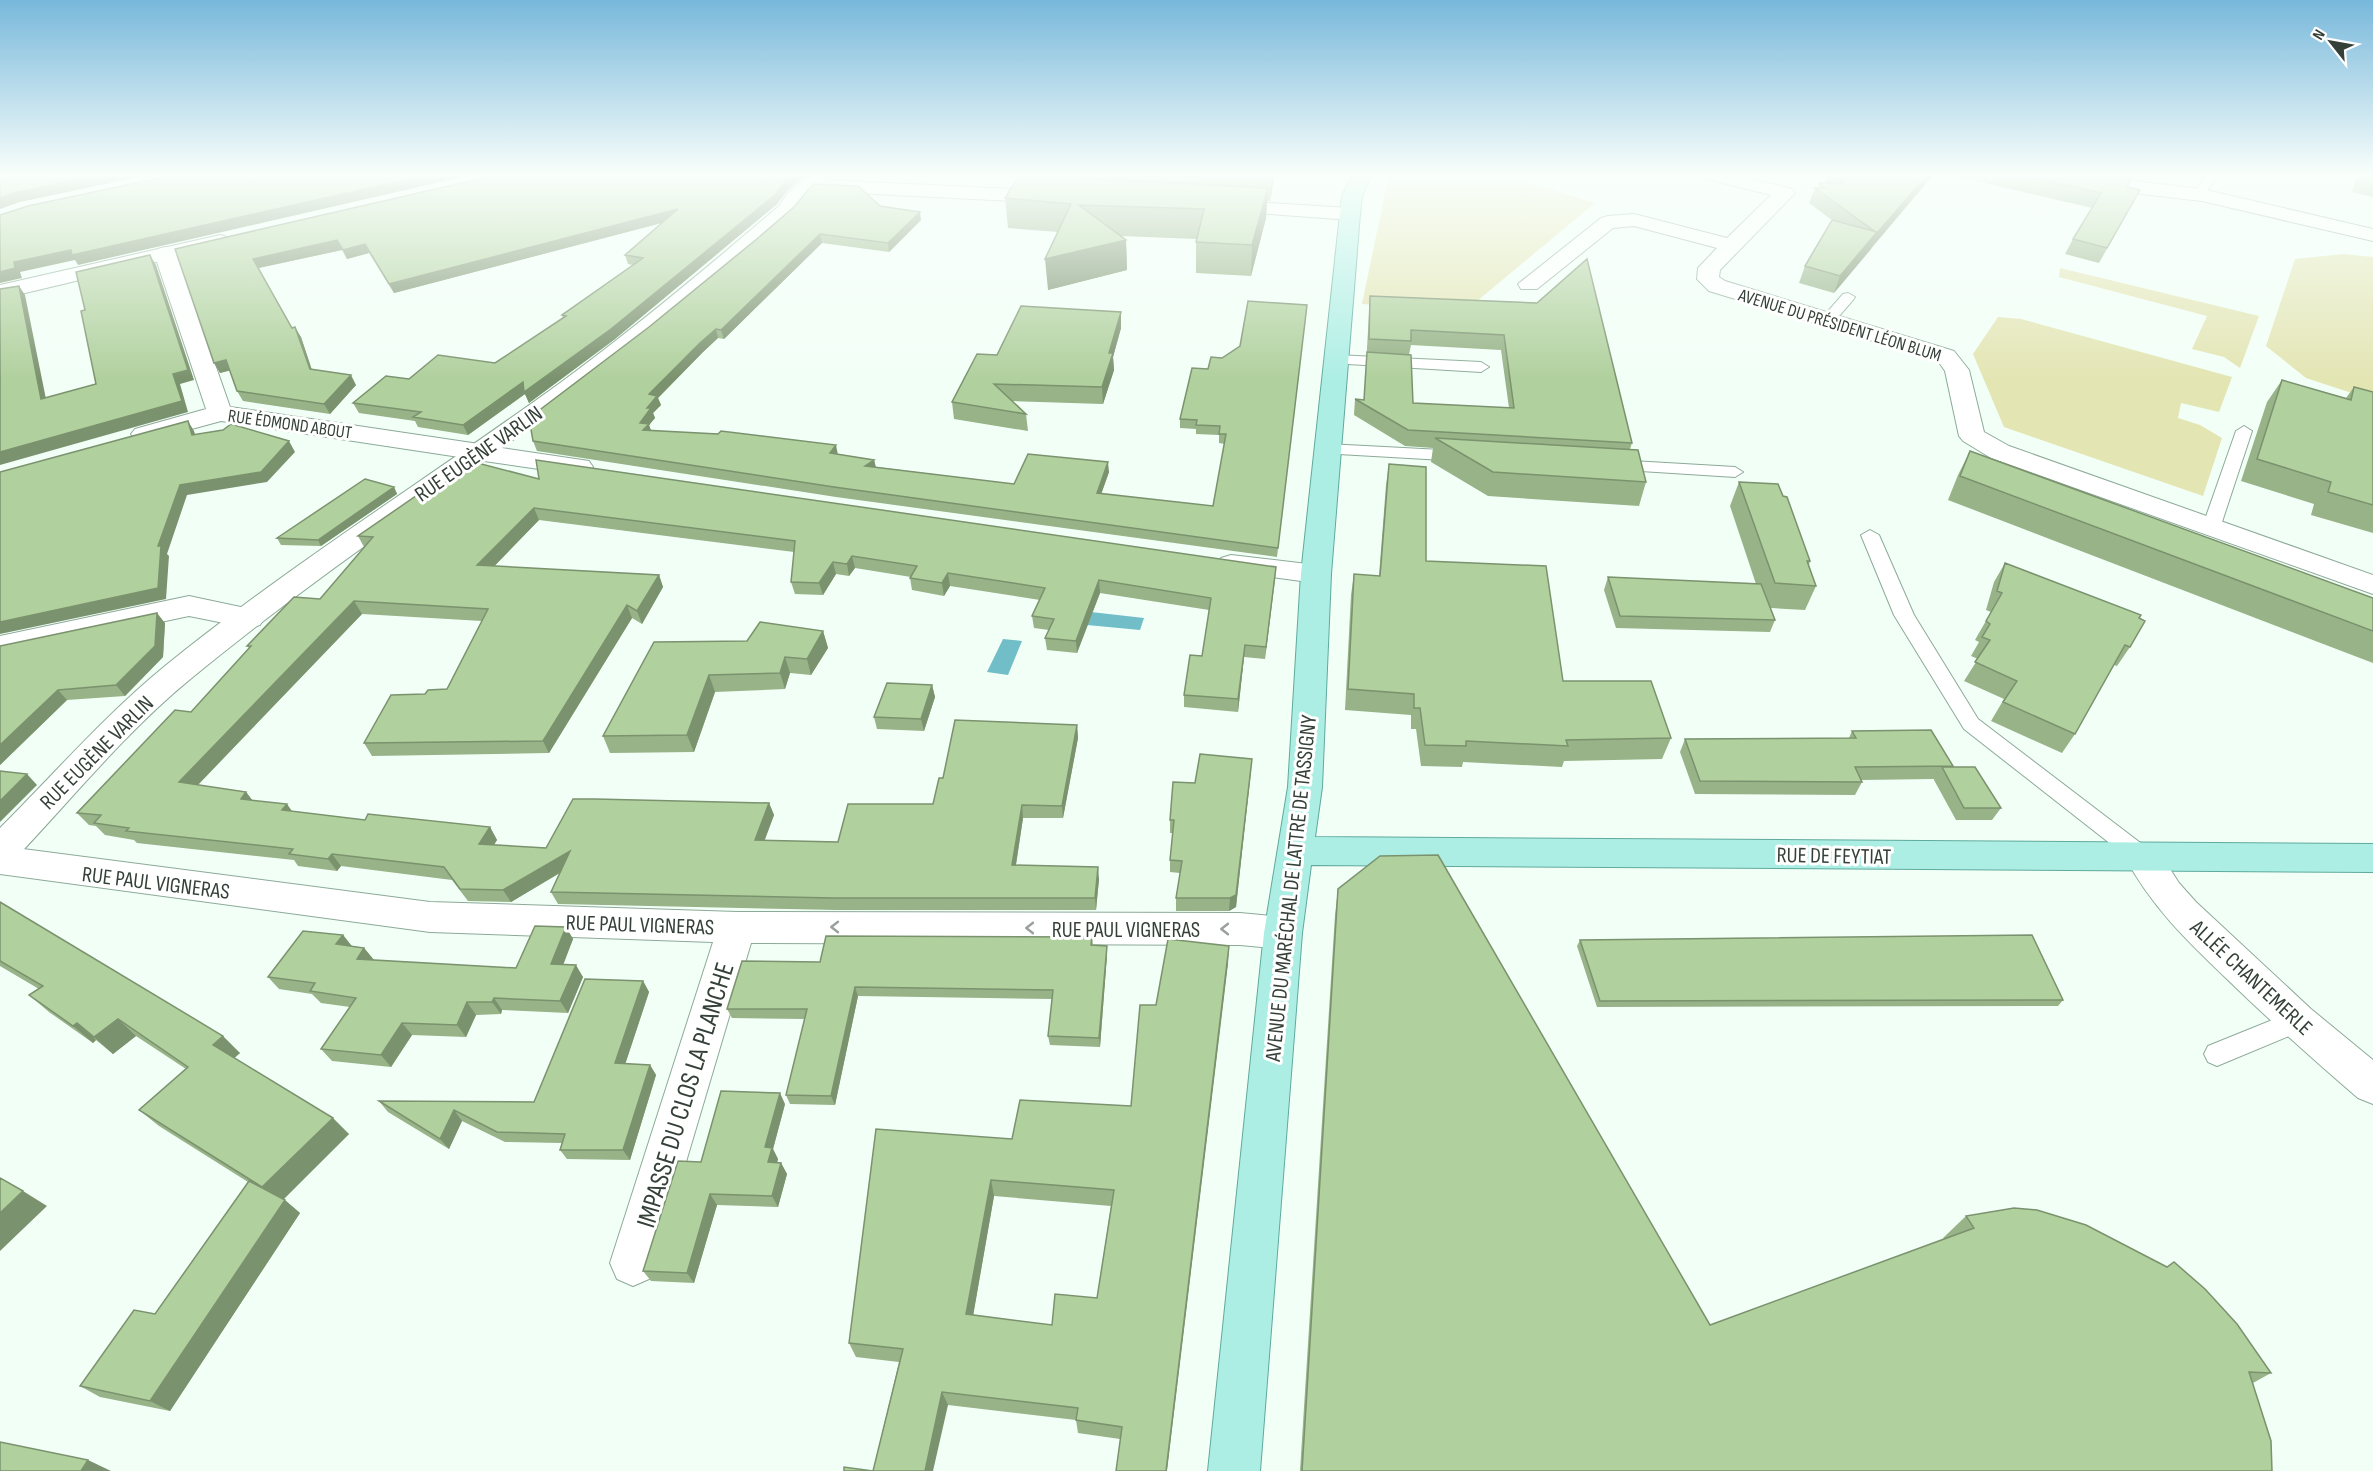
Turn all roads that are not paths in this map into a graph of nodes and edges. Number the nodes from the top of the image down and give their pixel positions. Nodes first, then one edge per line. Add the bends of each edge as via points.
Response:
1 (212, 243) edge
2 (749, 243) edge
3 (1347, 243) edge
4 (1582, 243) edge
5 (1720, 243) edge
6 (1731, 243) edge
7 (1729, 245) junction
8 (165, 254) junction
9 (1529, 284) dead end
10 (0, 292) edge
11 (1848, 297) dead end
12 (1828, 320) junction
13 (1336, 360) junction
14 (1481, 367) dead end
15 (220, 413) junction
16 (2244, 431) dead end
17 (121, 441) edge
18 (1327, 448) junction
19 (479, 452) junction
20 (1476, 457) edge
21 (1594, 464) edge
22 (602, 471) edge
23 (1735, 472) dead end
24 (2211, 528) junction
25 (1870, 535) dead end
26 (1207, 561) edge
27 (1316, 574) junction
28 (2373, 585) edge
29 (249, 618) junction
30 (0, 646) edge
31 (1295, 850) junction
32 (0, 851) edge
33 (2143, 858) junction
34 (2373, 858) edge
35 (0, 860) edge
36 (736, 927) junction
37 (1283, 933) junction
38 (2297, 1021) junction
39 (2217, 1054) dead end
40 (2373, 1085) edge
41 (633, 1263) dead end
42 (1234, 1471) edge

1 - 8 street
2 - 19 street, RUE EUGÈNE VARLIN via 684,299
3 - 13 main road, AVENUE DU MARÉCHAL DE LATTRE DE TASSIGNY
4 - 9 street
5 - 7 street
6 - 7 street, AVENUE DU PRÉSIDENT LÉON BLUM
7 - 12 street, AVENUE DU PRÉSIDENT LÉON BLUM via 1709,268 1708,279 1739,294
8 - 10 street
8 - 15 street
11 - 12 lane
12 - 24 street, AVENUE DU PRÉSIDENT LÉON BLUM via 1946,356 1957,370 1972,436 1981,443
13 - 14 lane
13 - 18 main road, AVENUE DU MARÉCHAL DE LATTRE DE TASSIGNY
15 - 17 street, RUE ÉDMOND ABOUT
15 - 19 street, RUE ÉDMOND ABOUT
16 - 24 lane
18 - 20 lane
18 - 27 main road, AVENUE DU MARÉCHAL DE LATTRE DE TASSIGNY
19 - 22 street, RUE ÉDMOND ABOUT
19 - 29 street, RUE EUGÈNE VARLIN
21 - 23 lane
24 - 28 street, AVENUE DU PRÉSIDENT LÉON BLUM
25 - 33 lane via 1904,615 1971,724
26 - 27 street
27 - 31 main road, AVENUE DU MARÉCHAL DE LATTRE DE TASSIGNY via 1305,787
29 - 30 street via 189,606
29 - 32 street, RUE EUGÈNE VARLIN via 140,706
31 - 33 main road, RUE DE FEYTIAT
31 - 37 main road, AVENUE DU MARÉCHAL DE LATTRE DE TASSIGNY
33 - 34 main road, RUE DE FEYTIAT
33 - 38 street, ALLÉE CHANTEMERLE via 2183,913
35 - 36 street, RUE PAUL VIGNERAS via 430,917
37 -> 36 street, RUE PAUL VIGNERAS via 1240,929
36 - 41 street, IMPASSE DU CLOS LA PLANCHE
37 - 42 main road, AVENUE DU MARÉCHAL DE LATTRE DE TASSIGNY
38 - 39 lane
38 - 40 street, ALLÉE CHANTEMERLE

